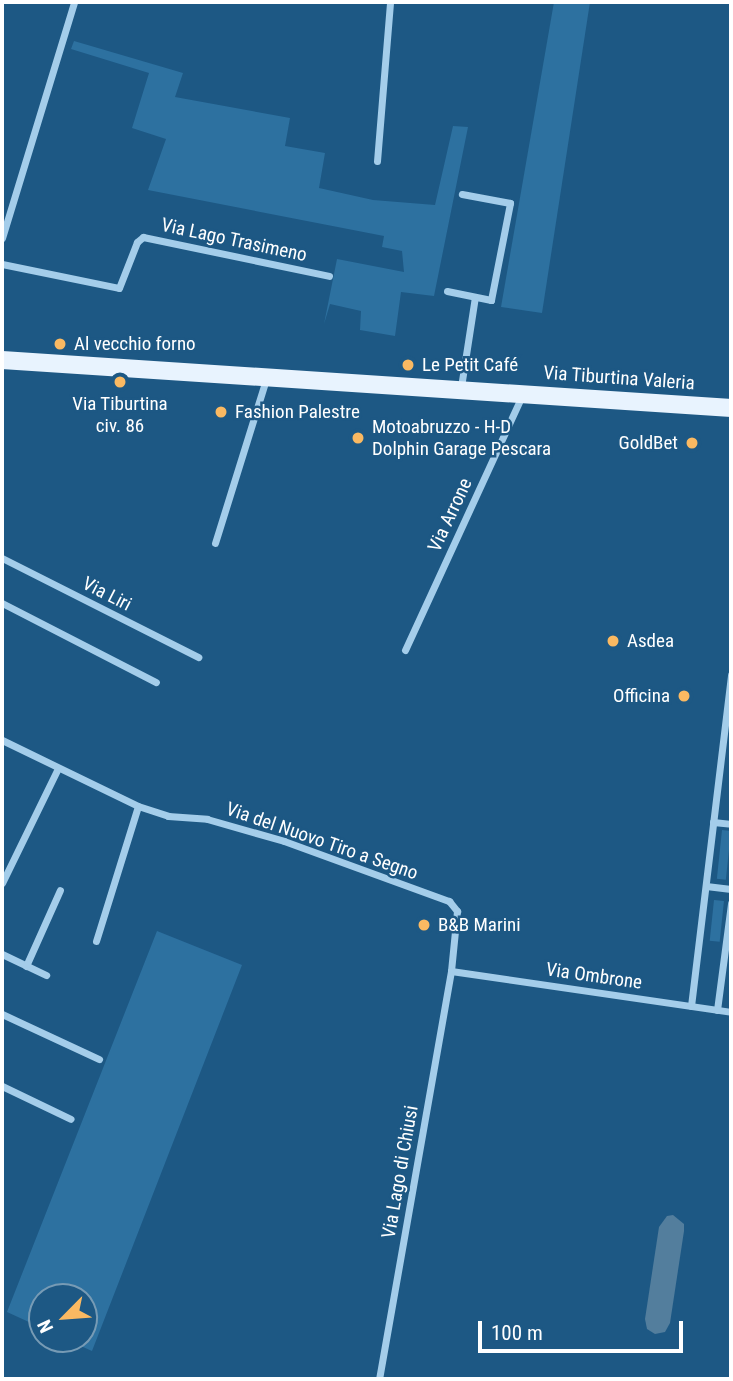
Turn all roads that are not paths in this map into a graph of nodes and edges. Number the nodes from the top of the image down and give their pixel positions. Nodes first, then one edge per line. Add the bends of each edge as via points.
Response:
1 (74, 2) edge
2 (390, 2) edge
3 (377, 161) dead end
4 (462, 194) dead end
5 (2, 238) edge
6 (2, 264) edge
7 (329, 276) dead end
8 (447, 290) dead end
9 (475, 297) junction
10 (2, 360) edge
11 (267, 375) junction
12 (461, 387) junction
13 (524, 392) junction
14 (731, 408) edge
15 (215, 543) dead end
16 (2, 558) edge
17 (2, 603) edge
18 (405, 650) dead end
19 (198, 657) dead end
20 (731, 674) edge
21 (156, 682) dead end
22 (2, 740) edge
23 (727, 746) edge
24 (57, 770) junction
25 (138, 806) junction
26 (713, 822) junction
27 (731, 824) edge
28 (2, 883) edge
29 (706, 886) junction
30 (731, 889) edge
31 (60, 890) dead end
32 (731, 903) edge
33 (96, 941) dead end
34 (2, 954) edge
35 (26, 966) junction
36 (451, 971) junction
37 (46, 975) dead end
38 (691, 1006) junction
39 (717, 1010) junction
40 (731, 1012) edge
41 (2, 1014) edge
42 (99, 1059) dead end
43 (2, 1086) edge
44 (71, 1119) dead end
45 (379, 1379) edge

1 - 5 street
2 - 3 street
4 - 9 street via 510,202 491,300
6 - 7 street, Via Lago Trasimeno via 119,288 136,242 144,237
8 - 9 street
9 - 12 street
10 - 11 main road, Via Tiburtina Valeria
11 - 12 main road, Via Tiburtina Valeria
11 - 15 street
12 - 13 main road, Via Tiburtina Valeria
13 - 14 main road, Via Tiburtina Valeria
13 - 18 street, Via Arrone
16 - 19 street, Via Liri
17 - 21 street
20 - 23 street
22 - 24 street, Via del Nuovo Tiro a Segno
23 - 26 street
24 - 25 street, Via del Nuovo Tiro a Segno
24 - 28 street
25 - 33 street
25 - 36 street, Via del Nuovo Tiro a Segno via 284,841 449,901 457,911 458,930
26 - 27 street
26 - 29 street
29 - 30 street
29 - 38 street
31 - 35 street
32 - 39 street
34 - 35 street
35 - 37 street
36 - 38 street, Via Ombrone
36 - 45 street, Via Lago di Chiusi
38 - 39 street, Via Ombrone
39 - 40 street, Via Ombrone
41 - 42 street
43 - 44 street

